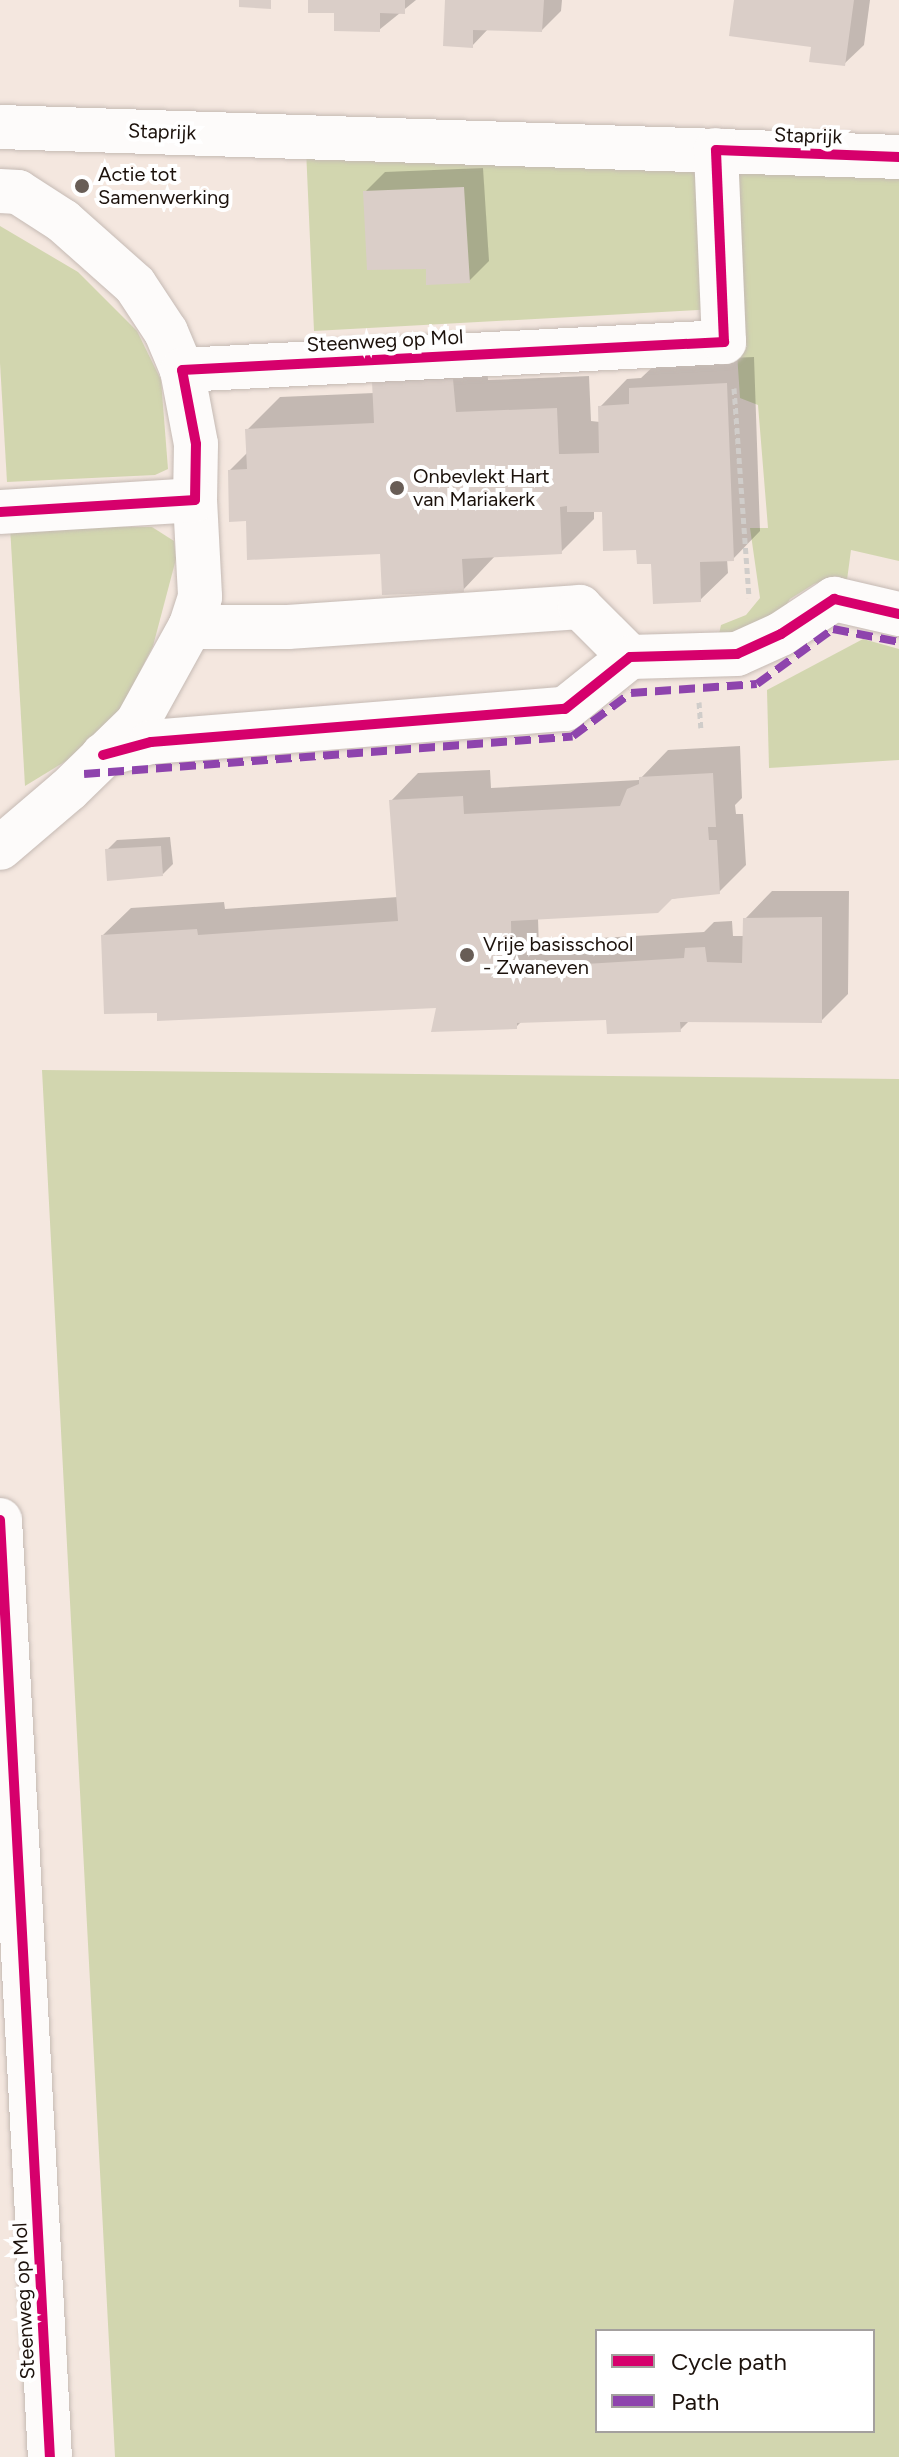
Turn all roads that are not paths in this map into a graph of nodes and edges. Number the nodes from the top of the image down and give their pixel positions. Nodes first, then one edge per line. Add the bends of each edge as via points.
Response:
1 (0, 127) edge
2 (716, 150) junction
3 (899, 157) edge
4 (0, 191) edge
5 (182, 370) junction
6 (195, 500) junction
7 (0, 512) edge
8 (899, 614) edge
9 (190, 627) junction
10 (630, 657) junction
11 (103, 755) junction
12 (0, 848) edge
13 (0, 1520) edge
14 (50, 2457) edge

1 - 2 street, Staprijk
2 - 3 street, Staprijk
2 - 5 street, Steenweg op Mol via 724,342
4 - 5 street via 18,192 63,221 135,285 166,332
5 - 6 street via 196,444
6 - 7 street
6 - 9 street via 200,597
8 - 10 street via 834,599 781,634 737,654
9 - 10 street via 288,627 580,607
9 - 11 street via 137,723
10 - 11 street via 565,709 151,742
11 - 12 street
13 - 14 street, Steenweg op Mol

